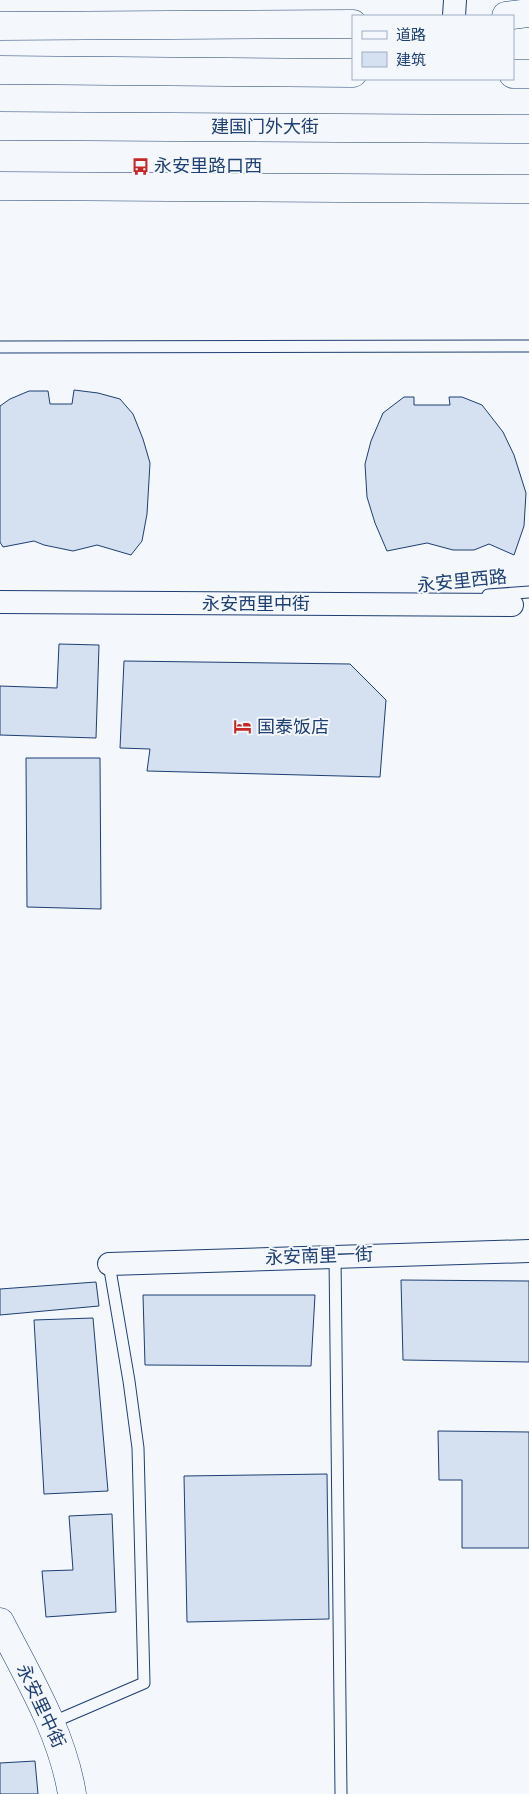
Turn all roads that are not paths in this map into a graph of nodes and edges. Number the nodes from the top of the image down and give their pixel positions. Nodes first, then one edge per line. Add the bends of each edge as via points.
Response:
1 (455, 0) edge
2 (529, 13) edge
3 (454, 15) edge
4 (514, 15) edge
5 (352, 24) edge
6 (0, 26) edge
7 (0, 70) edge
8 (352, 73) edge
9 (514, 74) edge
10 (529, 74) edge
11 (0, 126) edge
12 (529, 129) edge
13 (0, 186) edge
14 (529, 189) edge
15 (529, 346) edge
16 (0, 347) edge
17 (520, 599) edge
18 (0, 602) edge
19 (529, 1251) edge
20 (336, 1256) junction
21 (109, 1264) joint
22 (0, 1622) edge
23 (51, 1723) junction
24 (72, 1794) edge
25 (341, 1794) edge

1 - 3 street
2 - 4 main road
5 - 6 main road
7 - 8 main road
9 - 10 main road
11 - 12 main road, 建国门外大街
13 - 14 main road
15 - 16 lane
17 - 18 street, 永安西里中街 via 399,606
19 - 20 street, 永安南里一街
20 - 21 street, 永安南里一街
20 - 25 lane
21 - 23 lane via 138,1448 144,1683
22 - 23 main road, 永安里中街
23 - 24 main road, 永安里中街

